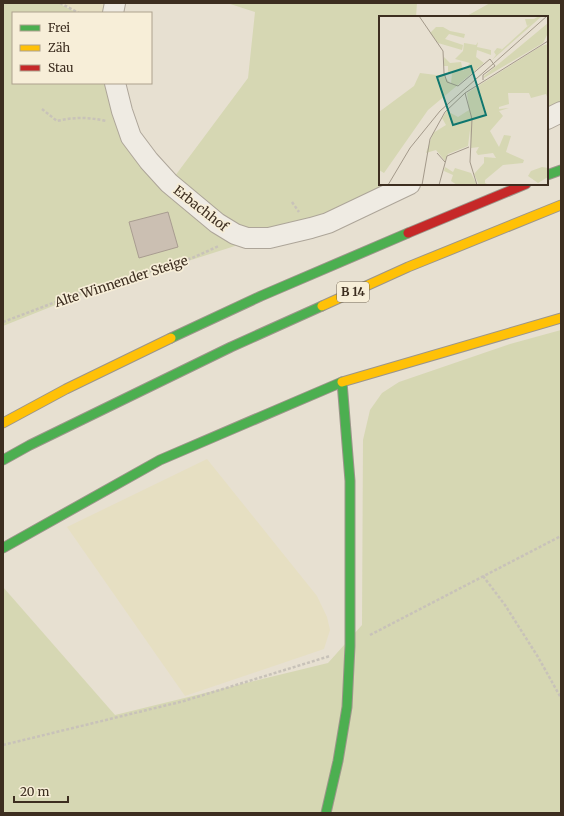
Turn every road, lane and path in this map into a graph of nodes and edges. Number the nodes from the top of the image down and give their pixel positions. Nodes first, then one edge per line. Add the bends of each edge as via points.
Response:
1 (60, 3) edge
2 (77, 12) edge
3 (115, 84) edge
4 (42, 109) dead end
5 (561, 112) edge
6 (548, 118) edge
7 (127, 127) junction
8 (561, 170) edge
9 (548, 176) edge
10 (408, 185) edge
11 (524, 185) edge
12 (561, 205) edge
13 (235, 234) junction
14 (561, 318) edge
15 (3, 322) edge
16 (342, 382) junction
17 (3, 423) edge
18 (3, 460) edge
19 (561, 536) edge
20 (3, 548) edge
21 (483, 576) junction
22 (350, 646) junction
23 (561, 698) edge
24 (3, 745) edge
25 (326, 813) edge

1 - 2 path
3 - 7 street, Erbachhof
4 - 7 path via 57,121 68,118 92,118
5 - 6 street
7 - 13 street, Erbachhof via 131,137 149,161 169,183 217,223
8 - 9 main road
10 - 13 street, Erbachhof via 317,227 269,238 247,238
11 - 17 main road, B 14 via 201,324
12 - 18 main road, B 14 via 408,267 231,347
13 - 15 path, Alte Winnender Steige via 225,244 192,258 82,292
14 - 16 main road
16 - 20 main road via 160,460
16 - 22 main road via 350,481
19 - 21 path
21 - 22 path
21 - 23 path via 505,605
22 - 24 path via 327,658 184,701
22 - 25 main road via 347,707

